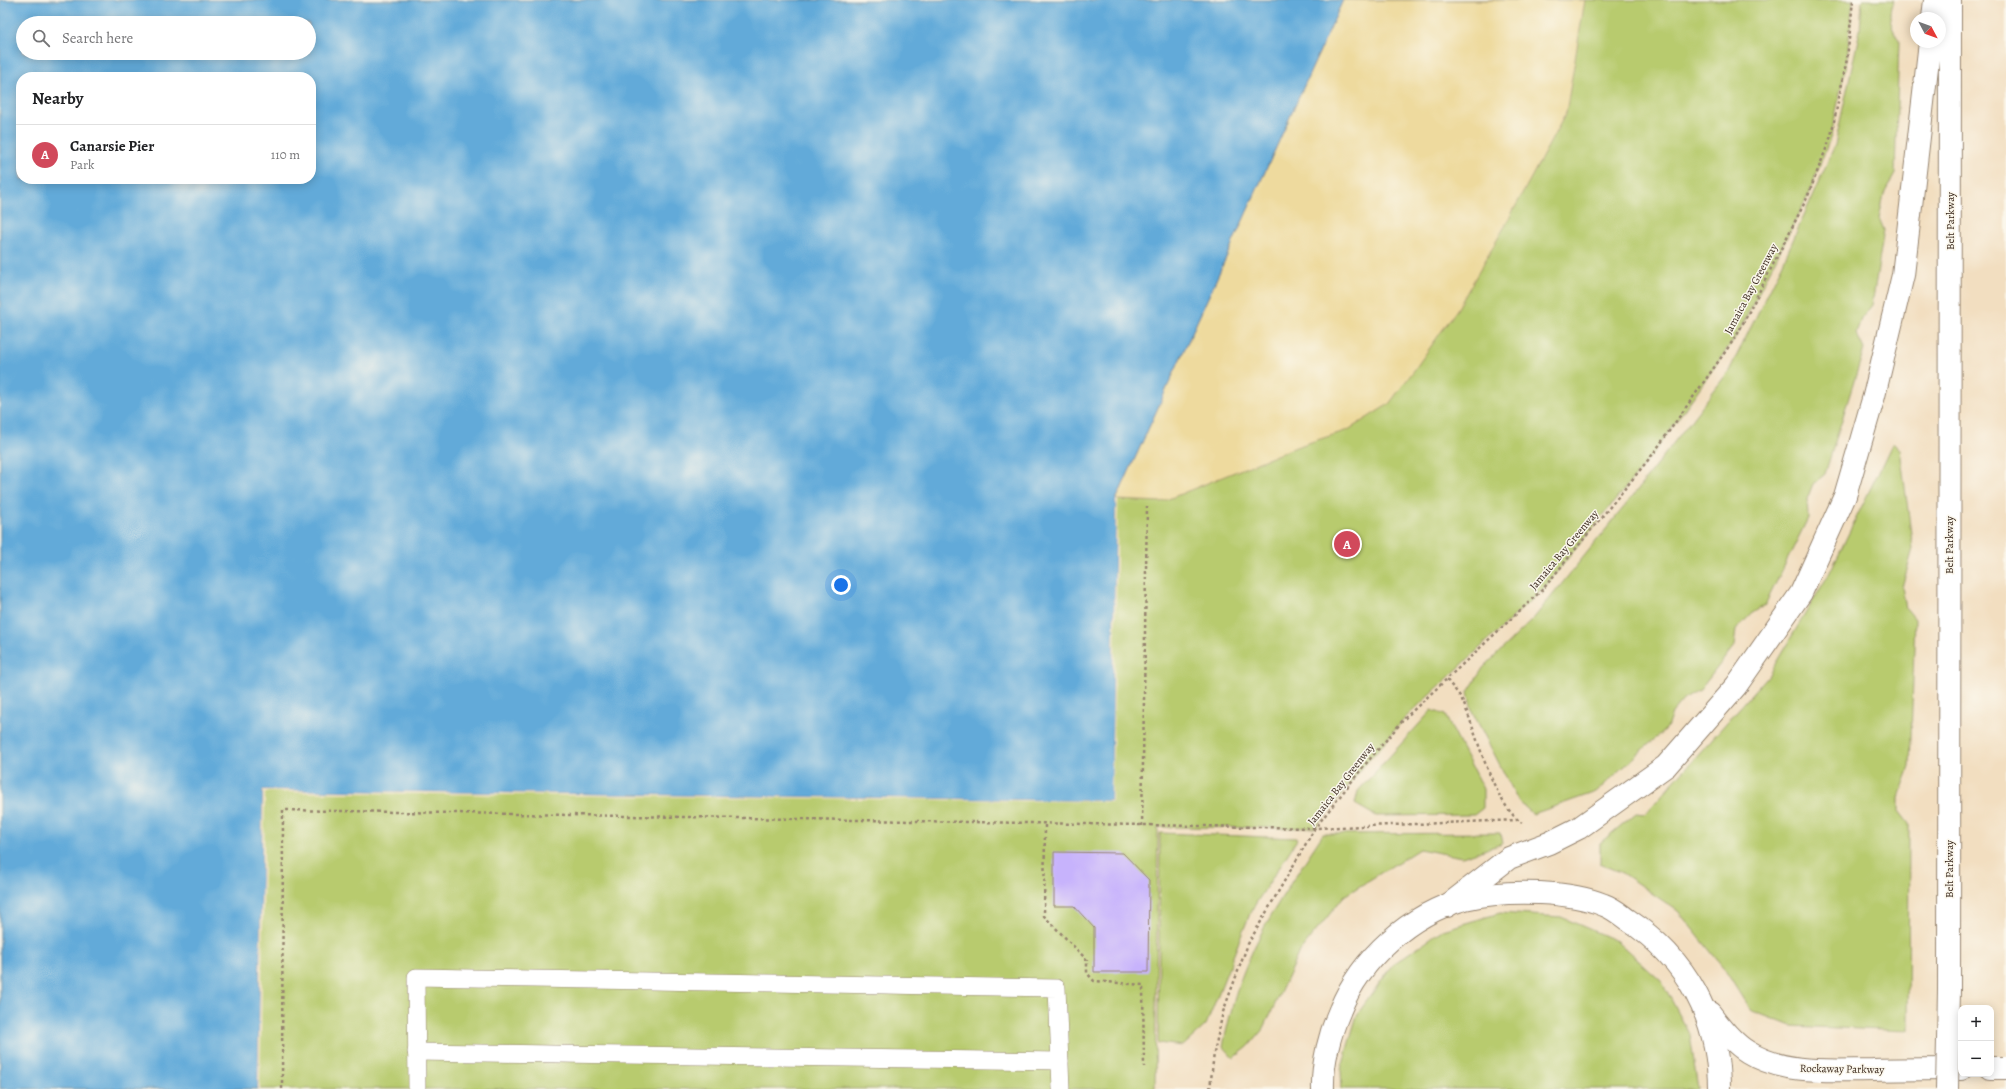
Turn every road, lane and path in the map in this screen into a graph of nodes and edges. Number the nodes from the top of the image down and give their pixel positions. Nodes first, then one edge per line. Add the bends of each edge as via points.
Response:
1 (1853, 0) edge
2 (1935, 0) edge
3 (1950, 0) edge
4 (1934, 12) edge
5 (1929, 48) edge
6 (1147, 506) dead end
7 (1447, 680) junction
8 (1517, 820) junction
9 (1523, 824) dead end
10 (1045, 825) junction
11 (1142, 826) junction
12 (1315, 828) junction
13 (1447, 906) junction
14 (1701, 1000) junction
15 (416, 1052) junction
16 (1060, 1061) junction
17 (1144, 1067) dead end
18 (1994, 1068) edge
19 (2006, 1068) edge
20 (1958, 1069) edge
21 (282, 1089) edge
22 (417, 1089) edge
23 (1061, 1089) edge
24 (1210, 1089) edge
25 (1323, 1089) edge
26 (1719, 1089) edge
27 (1947, 1089) edge

1 - 7 path, Jamaica Bay Greenway via 1847,59 1831,136 1807,198 1737,335 1653,454 1543,589
2 - 4 main road
3 - 27 main road, Belt Parkway, bridge
5 - 13 main road via 1903,275 1874,396 1845,496 1801,593 1736,686 1666,766 1579,828 1509,858
6 - 11 path
7 - 8 path via 1462,700 1492,778 1506,806
7 - 12 path, Jamaica Bay Greenway via 1396,729
8 - 9 path
8 - 12 path
10 - 11 path
10 - 17 path via 1044,916 1087,960 1087,973 1094,982 1143,985
10 - 21 path via 283,810
11 - 12 path
12 - 24 path, Jamaica Bay Greenway via 1248,944 1223,1012 1214,1053
13 - 14 main road via 1466,899 1516,892 1558,894 1605,905 1647,932 1677,964
13 - 25 main road via 1414,922 1366,964 1345,997 1332,1029
14 - 20 main road, Rockaway Parkway via 1730,1038 1748,1052 1790,1068
14 - 26 main road via 1715,1043
15 - 16 lane
15 - 16 lane via 416,977 1057,988
15 - 22 lane
16 - 23 lane
18 - 19 main road

